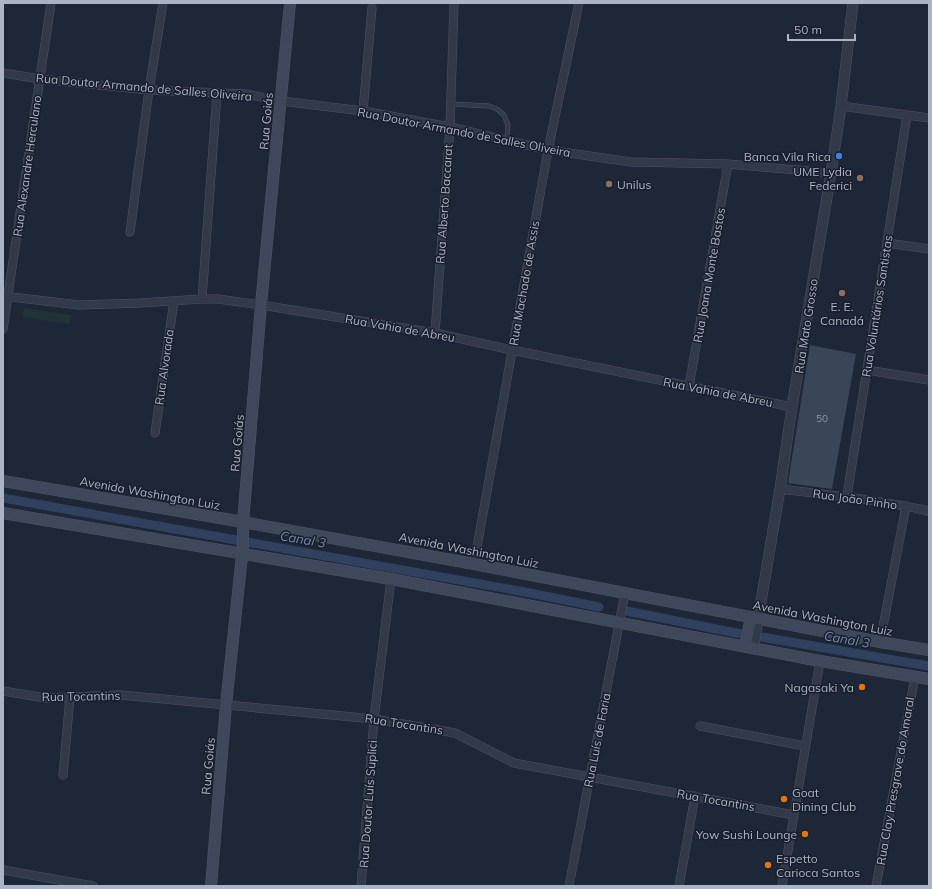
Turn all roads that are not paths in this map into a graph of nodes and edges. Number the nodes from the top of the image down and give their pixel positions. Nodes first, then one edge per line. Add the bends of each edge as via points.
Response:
1 (51, 3) edge
2 (163, 3) edge
3 (290, 3) edge
4 (454, 3) edge
5 (579, 3) edge
6 (853, 3) edge
7 (372, 8) dead end
8 (3, 73) edge
9 (40, 79) junction
10 (149, 90) junction
11 (217, 93) junction
12 (281, 101) junction
13 (451, 104) junction
14 (840, 106) junction
15 (363, 111) junction
16 (907, 115) junction
17 (929, 118) edge
18 (450, 127) junction
19 (507, 140) junction
20 (548, 150) junction
21 (728, 164) junction
22 (830, 173) junction
23 (130, 232) dead end
24 (887, 243) junction
25 (929, 249) edge
26 (5, 297) edge
27 (202, 299) junction
28 (174, 301) junction
29 (261, 305) junction
30 (3, 329) edge
31 (435, 333) junction
32 (512, 350) junction
33 (867, 370) junction
34 (929, 380) edge
35 (689, 386) junction
36 (792, 407) junction
37 (155, 433) dead end
38 (3, 481) edge
39 (780, 489) junction
40 (847, 496) junction
41 (906, 506) junction
42 (929, 511) edge
43 (3, 513) edge
44 (243, 527) junction
45 (242, 549) junction
46 (474, 564) junction
47 (391, 579) junction
48 (625, 593) junction
49 (755, 618) junction
50 (620, 623) junction
51 (880, 642) junction
52 (749, 648) junction
53 (929, 650) edge
54 (820, 661) junction
55 (915, 677) junction
56 (929, 679) edge
57 (3, 692) edge
58 (70, 697) junction
59 (226, 705) junction
60 (374, 718) junction
61 (700, 726) dead end
62 (805, 746) junction
63 (63, 775) dead end
64 (589, 777) junction
65 (695, 796) junction
66 (794, 814) junction
67 (3, 870) edge
68 (93, 886) edge
69 (211, 886) edge
70 (361, 886) edge
71 (569, 886) edge
72 (679, 886) edge
73 (782, 886) edge
74 (876, 886) edge

1 - 9 street, Rua Alexandre Herculano
2 - 10 street
3 - 12 main road, Rua Goiás
4 - 13 street, Rua Alberto Baccarat
5 - 20 street, Rua Machado de Assis
6 - 14 street, Rua Mato Grosso
7 - 15 street
8 - 9 street, Rua Doutor Armando de Salles Oliveira
9 - 10 street, Rua Doutor Armando de Salles Oliveira
9 - 26 street, Rua Alexandre Herculano
10 - 11 street, Rua Doutor Armando de Salles Oliveira
10 - 23 street
11 - 12 street, Rua Doutor Armando de Salles Oliveira via 246,94
11 - 27 street
12 - 15 street, Rua Doutor Armando de Salles Oliveira
12 - 29 main road, Rua Goiás
13 - 18 street, Rua Alberto Baccarat
13 - 19 lane via 489,106 497,109 504,115 508,125
14 - 16 street
14 - 22 street, Rua Mato Grosso
15 - 18 street, Rua Doutor Armando de Salles Oliveira
16 - 17 street
16 - 24 street, Rua Voluntários Santistas
18 - 19 street, Rua Doutor Armando de Salles Oliveira
18 - 31 street, Rua Alberto Baccarat
19 - 20 street, Rua Doutor Armando de Salles Oliveira
20 - 21 street, Rua Doutor Armando de Salles Oliveira via 631,162
20 - 32 street, Rua Machado de Assis
21 - 22 street, Rua Doutor Armando de Salles Oliveira
21 - 35 street, Rua Joana Monte Bastos
22 - 36 street, Rua Mato Grosso
24 - 25 street
24 - 33 street, Rua Voluntários Santistas
26 - 28 street, Rua Vahia de Abreu via 79,305
26 - 30 street, Rua Alexandre Herculano
27 - 28 street, Rua Vahia de Abreu
27 - 29 street, Rua Vahia de Abreu
28 - 37 street, Rua Alvorada
29 - 31 street, Rua Vahia de Abreu
29 - 44 main road, Rua Goiás
31 - 32 street, Rua Vahia de Abreu
32 - 35 street, Rua Vahia de Abreu
32 - 46 street, Rua Machado de Assis
33 - 34 street
33 - 40 street, Rua Voluntários Santistas
35 - 36 street, Rua Vahia de Abreu
36 - 39 street, Rua Mato Grosso
38 - 44 main road, Avenida Washington Luiz
39 - 40 street, Rua João Pinho
39 - 49 street, Rua Mato Grosso
40 - 41 street, Rua João Pinho
41 - 42 street, Rua João Pinho
41 - 51 street
43 - 45 main road
44 - 45 main road, Rua Goiás
44 - 46 main road, Avenida Washington Luiz
45 - 47 main road
45 - 59 main road, Rua Goiás
46 - 48 main road, Avenida Washington Luiz
47 - 50 main road
47 - 60 street, Rua Doutor Luís Suplici
48 - 49 main road, Avenida Washington Luiz
48 - 50 street, Rua Luís de Faria
49 - 51 main road, Avenida Washington Luiz
49 - 52 main road
50 - 52 main road
50 - 64 street, Rua Luís de Faria
51 - 53 main road, Avenida Washington Luiz
52 - 54 main road
54 - 55 main road
54 - 62 street
55 - 56 main road
55 - 74 street, Rua Clay Presgrave do Amaral
57 - 58 street, Rua Tocantins via 45,698
58 - 59 street, Rua Tocantins via 121,695
58 - 63 street
59 - 60 street, Rua Tocantins
59 - 69 main road, Rua Goiás
60 - 64 street, Rua Tocantins via 455,733 514,763
60 - 70 street, Rua Doutor Luís Suplici
61 - 62 street
62 - 66 street
64 - 65 street, Rua Tocantins
64 - 71 street, Rua Luís de Faria
65 - 66 street, Rua Tocantins
65 - 72 street
66 - 73 street
67 - 68 street

